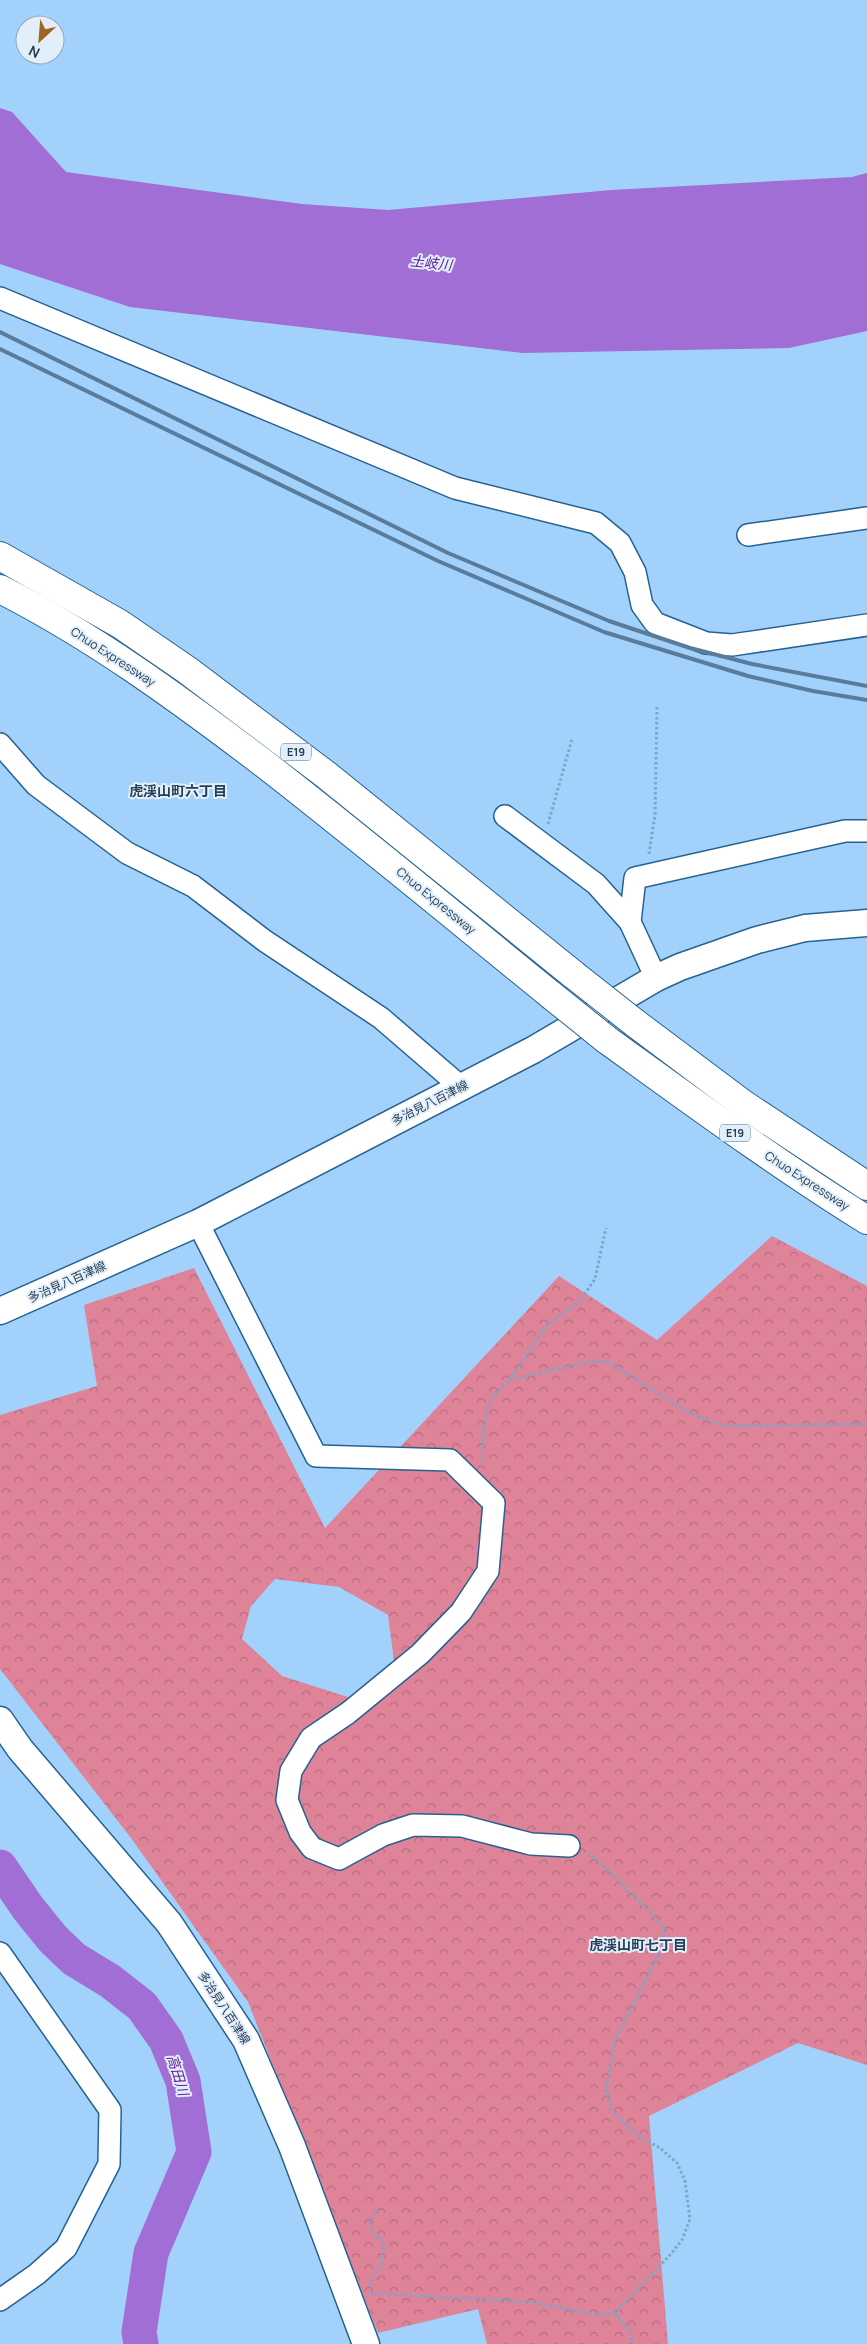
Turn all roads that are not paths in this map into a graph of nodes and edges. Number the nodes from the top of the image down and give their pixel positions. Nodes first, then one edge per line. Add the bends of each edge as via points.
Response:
1 (0, 298) edge
2 (867, 518) edge
3 (748, 535) dead end
4 (0, 556) edge
5 (0, 589) edge
6 (867, 625) edge
7 (0, 744) edge
8 (505, 816) dead end
9 (867, 831) edge
10 (630, 922) junction
11 (867, 924) edge
12 (656, 978) junction
13 (461, 1087) junction
14 (867, 1186) edge
15 (867, 1220) edge
16 (198, 1223) junction
17 (2, 1305) edge
18 (0, 1720) edge
19 (569, 1846) road end
20 (0, 1953) edge
21 (0, 2300) edge
22 (366, 2344) edge

1 - 6 street via 455,488 596,523 620,543 635,572 642,604 655,623 706,643 732,645
2 - 3 street
4 - 14 highway, E19, bridge via 120,624 195,676 325,774 635,1023 743,1104
5 - 15 highway, Chuo Expressway / E19, bridge via 81,636 216,727 345,827 607,1040 738,1135
7 - 13 street via 36,785 127,853 194,886 265,941 381,1018
8 - 10 street via 596,884
9 - 10 street via 845,831 635,878
10 - 12 street
11 - 12 main road, 多治見八百津線 via 806,928 757,940
12 - 13 main road, 多治見八百津線 via 533,1050
13 - 16 main road, 多治見八百津線
16 - 17 main road, 多治見八百津線
16 - 19 street via 316,1456 450,1460 494,1503 488,1571 460,1612 420,1654 348,1713 311,1738 291,1771 287,1800 300,1832 312,1848 339,1859 413,1824 462,1826 531,1844
18 - 22 main road, 多治見八百津線 via 20,1748 169,1923 246,2040 292,2146
20 - 21 street via 110,2110 109,2164 66,2248

